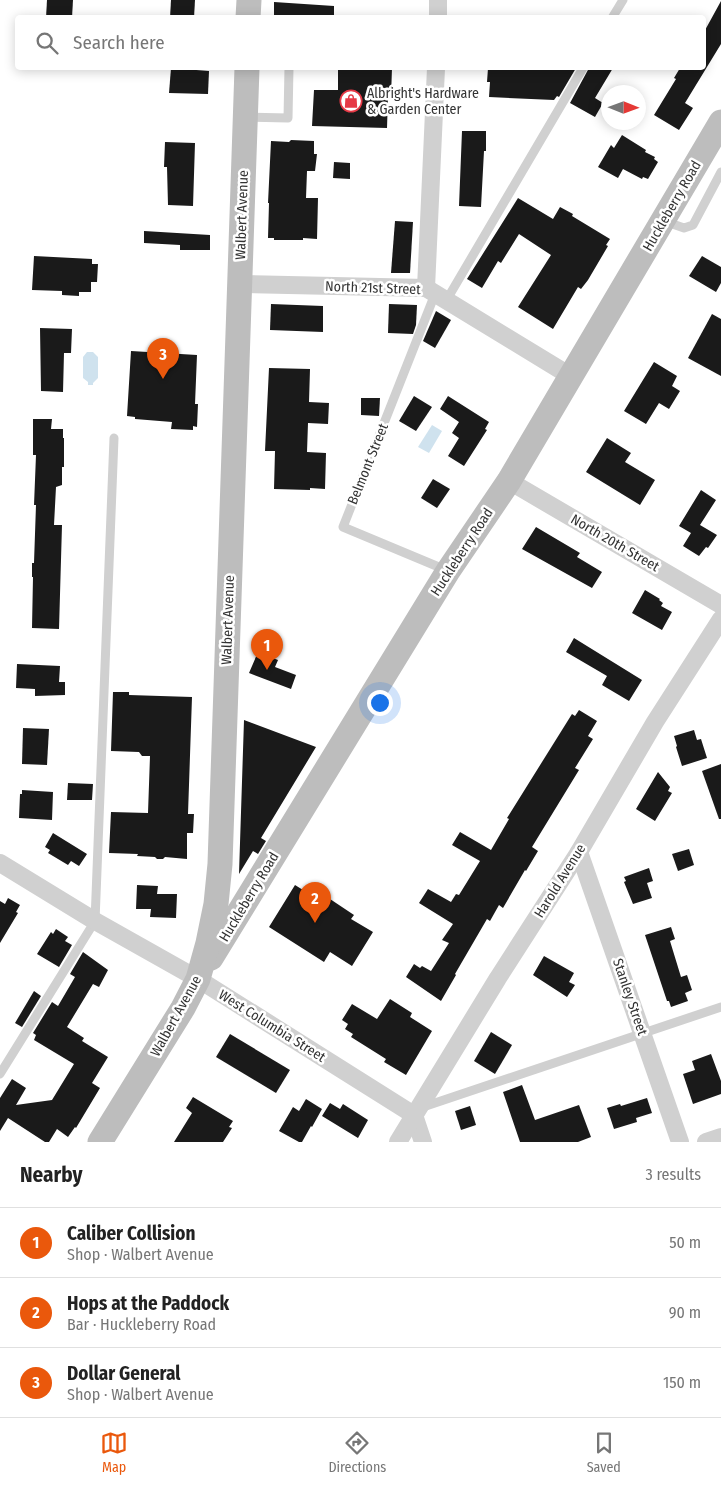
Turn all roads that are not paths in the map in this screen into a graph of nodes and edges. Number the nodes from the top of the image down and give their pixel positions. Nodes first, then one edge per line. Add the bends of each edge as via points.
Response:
1 (249, 0) edge
2 (438, 0) edge
3 (623, 0) edge
4 (248, 15) edge
5 (438, 15) edge
6 (614, 15) edge
7 (246, 70) edge
8 (289, 70) edge
9 (436, 70) edge
10 (582, 70) edge
11 (245, 117) junction
12 (720, 125) edge
13 (721, 172) edge
14 (664, 220) junction
15 (239, 284) junction
16 (436, 294) junction
17 (572, 377) junction
18 (114, 438) dead end
19 (509, 481) junction
20 (448, 571) junction
21 (721, 605) edge
22 (721, 619) edge
23 (579, 852) junction
24 (0, 863) edge
25 (95, 921) junction
26 (198, 980) junction
27 (721, 1007) edge
28 (642, 1033) junction
29 (0, 1074) edge
30 (416, 1112) junction
31 (721, 1137) edge
32 (100, 1142) edge
33 (398, 1142) edge
34 (423, 1142) edge
35 (680, 1142) edge
36 (706, 1142) edge

1 - 4 main road
2 - 5 street
3 - 6 lane
7 - 11 main road, Walbert Avenue
8 - 11 lane via 288,118
9 - 16 street, Belmont Street
10 - 16 lane
11 - 15 main road, Walbert Avenue
12 - 14 main road, Huckleberry Road
13 - 14 lane via 693,225 684,228
14 - 17 main road, Huckleberry Road
15 - 16 street, North 21st Street
15 - 26 main road, Walbert Avenue via 220,864 216,904
16 - 17 street, North 21st Street
16 - 20 lane, Belmont Street via 342,527
17 - 19 main road, Huckleberry Road
18 - 25 lane
19 - 20 main road, Huckleberry Road
19 - 21 street, North 20th Street
20 - 26 main road, Huckleberry Road
22 - 23 street, Harold Avenue via 655,722
23 - 28 street, Stanley Street
23 - 30 street, Harold Avenue
24 - 25 street, West Columbia Street
25 - 26 street, West Columbia Street
25 - 29 lane
26 - 30 street, West Columbia Street
26 - 32 main road, Walbert Avenue
27 - 28 lane
28 - 30 lane
28 - 35 street, Stanley Street
30 - 33 street, Harold Avenue
30 - 34 street
31 - 36 street

